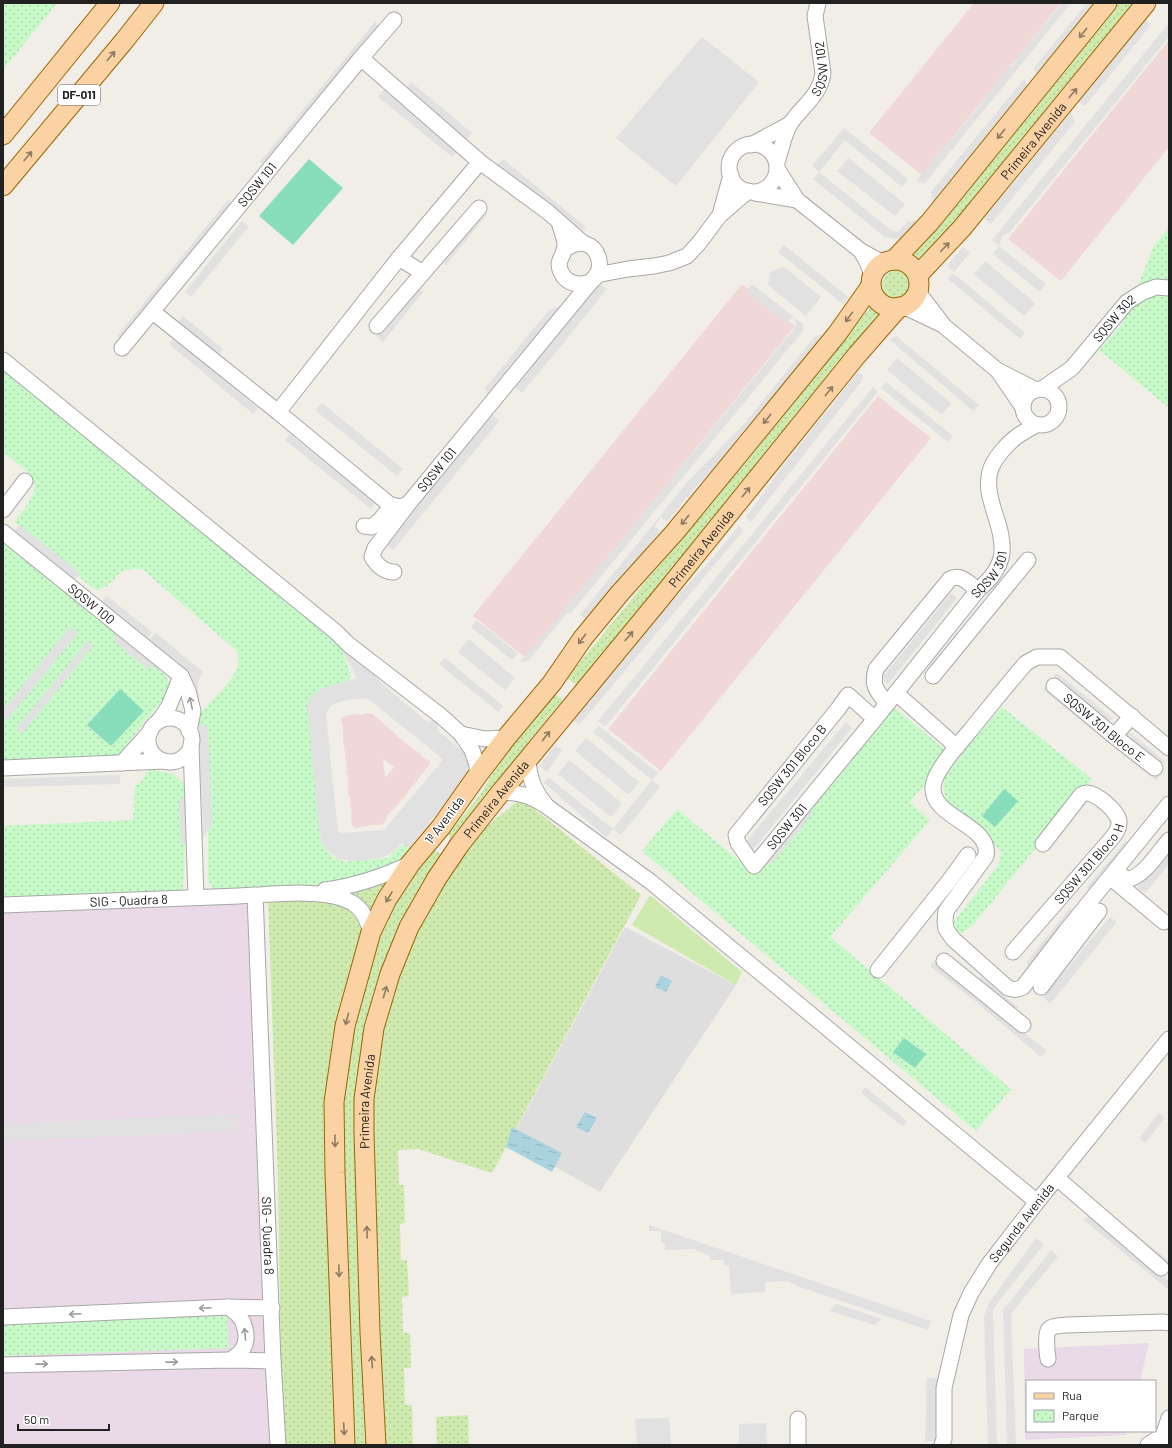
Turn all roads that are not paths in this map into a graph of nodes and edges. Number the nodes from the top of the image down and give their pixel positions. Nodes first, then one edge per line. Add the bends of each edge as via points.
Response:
1 (110, 3) edge
2 (154, 3) edge
3 (818, 3) edge
4 (1107, 3) edge
5 (1146, 3) edge
6 (394, 20) dead end
7 (361, 58) junction
8 (790, 124) junction
9 (3, 135) edge
10 (751, 145) junction
11 (480, 162) junction
12 (777, 166) junction
13 (731, 175) junction
14 (3, 186) edge
15 (750, 192) junction
16 (797, 200) junction
17 (479, 208) dead end
18 (720, 215) junction
19 (559, 222) junction
20 (583, 243) junction
21 (564, 250) junction
22 (598, 257) junction
23 (399, 258) junction
24 (628, 269) junction
25 (880, 271) junction
26 (423, 274) junction
27 (595, 277) junction
28 (568, 281) junction
29 (918, 283) junction
30 (1169, 288) edge
31 (901, 307) junction
32 (570, 308) junction
33 (153, 312) junction
34 (378, 326) dead end
35 (944, 326) junction
36 (122, 348) dead end
37 (3, 360) edge
38 (1072, 368) junction
39 (997, 370) junction
40 (1039, 390) junction
41 (1058, 403) junction
42 (1023, 410) junction
43 (278, 412) junction
44 (1036, 425) junction
45 (1015, 438) junction
46 (26, 481) dead end
47 (409, 503) junction
48 (392, 505) junction
49 (3, 510) edge
50 (364, 526) dead end
51 (3, 532) edge
52 (1028, 560) dead end
53 (394, 572) dead end
54 (978, 590) junction
55 (950, 626) junction
56 (965, 636) junction
57 (181, 676) junction
58 (933, 676) dead end
59 (552, 683) junction
60 (1054, 686) dead end
61 (892, 699) junction
62 (572, 705) junction
63 (1132, 716) junction
64 (875, 719) junction
65 (154, 727) junction
66 (461, 734) junction
67 (1114, 736) junction
68 (190, 738) junction
69 (506, 738) junction
70 (957, 747) junction
71 (1169, 748) edge
72 (528, 760) junction
73 (167, 762) junction
74 (122, 763) junction
75 (3, 768) edge
76 (1154, 768) dead end
77 (477, 776) junction
78 (192, 784) junction
79 (501, 792) junction
80 (1169, 804) edge
81 (545, 805) junction
82 (441, 826) junction
83 (1169, 840) edge
84 (460, 844) junction
85 (1043, 844) dead end
86 (968, 855) dead end
87 (410, 864) junction
88 (754, 866) joint
89 (1113, 873) junction
90 (949, 881) junction
91 (1072, 884) junction
92 (300, 894) junction
93 (958, 894) junction
94 (255, 895) junction
95 (196, 897) junction
96 (1095, 905) junction
97 (3, 906) edge
98 (1164, 922) dead end
99 (1066, 931) junction
100 (371, 932) junction
101 (1078, 940) junction
102 (1013, 952) dead end
103 (944, 961) dead end
104 (980, 964) junction
105 (878, 970) dead end
106 (968, 980) junction
107 (1041, 987) dead end
108 (1023, 1025) dead end
109 (1169, 1039) edge
110 (1057, 1178) junction
111 (1037, 1202) junction
112 (1161, 1268) dead end
113 (228, 1307) junction
114 (272, 1308) junction
115 (3, 1317) edge
116 (1169, 1323) edge
117 (1048, 1359) dead end
118 (230, 1360) junction
119 (273, 1362) junction
120 (3, 1365) edge
121 (343, 1400) junction
122 (374, 1401) junction
123 (1169, 1418) edge
124 (798, 1419) dead end
125 (1162, 1440) edge
126 (944, 1443) edge
127 (278, 1445) edge
128 (345, 1445) edge
129 (376, 1445) edge
130 (798, 1445) edge
131 (1148, 1445) edge

1 - 9 main road, DF-011
14 -> 2 main road, DF-011
3 - 8 street, SQSW 102 via 815,16 822,82
4 -> 25 main road via 930,222
29 -> 5 main road, Primeira Avenida
6 - 7 street, SQSW 101
7 - 11 street
7 - 33 street, SQSW 101
8 - 10 street, SQSW 102
8 - 12 street, SQSW 102
10 - 12 street via 769,150 774,155
10 - 13 street via 735,153 731,159
11 - 19 street
11 - 23 street
12 - 15 street via 776,177 772,183 759,191
12 - 16 street
13 - 15 street via 738,186
13 - 18 street
15 - 16 street
15 - 18 street
16 - 25 street via 861,251
17 - 26 street
18 - 24 street via 687,256 669,263
19 - 20 street
19 - 21 street
20 - 21 street via 576,243
20 - 22 street via 594,249
21 - 28 street via 559,263 560,270
22 - 24 street
22 - 27 street via 600,267
23 - 26 street
23 - 43 street
24 - 27 street
25 - 29 main road via 906,262 915,270
25 - 31 main road via 873,293 877,300 884,305
25 -> 59 main road via 837,334 675,532 588,632
26 - 34 street
27 - 28 street via 582,284
27 - 32 street, SQSW 101
28 - 32 street
29 - 31 main road via 912,301
29 - 35 street
30 - 38 street, SQSW 302 via 1156,287 1127,302
31 - 35 street
62 -> 31 main road, Primeira Avenida via 857,356
32 - 47 street, SQSW 101
33 - 36 street, SQSW 101
33 - 43 street
35 - 39 street
37 - 66 street
38 - 40 street, SQSW 302
38 - 41 street, SQSW 302
39 - 40 street
39 - 42 street
40 - 41 street via 1052,394
40 - 42 street via 1027,396
41 - 44 street via 1055,418 1046,424
42 - 44 street via 1028,421
42 - 45 street, SQSW 301
43 - 48 street
44 - 45 street, SQSW 301
45 - 54 street, SQSW 301 via 992,464 989,476 989,495 1001,530 1003,554 991,578
46 - 49 street
47 - 48 street, SQSW 101 via 399,507
47 - 53 street via 375,548 372,556 380,568
48 - 50 street via 372,527
51 - 57 street, SQSW 100
52 - 56 street
54 - 55 street, SQSW 301
54 - 61 street via 960,577 950,579 876,669 874,686
55 - 56 street
55 - 61 street, SQSW 301
56 - 58 street
57 - 65 street via 169,706
68 -> 57 street, SQSW 100 via 193,711
59 - 62 main road via 567,691 571,696
59 - 69 main road
60 - 67 street, SQSW 301 Bloco E
61 - 64 street, SQSW 301
61 - 70 street
72 -> 62 main road, Primeira Avenida
63 - 67 street
63 - 70 street via 1060,657 1037,657 1026,663
63 - 71 street
64 - 88 street, SQSW 301
64 - 88 street, SQSW 301 Bloco B via 848,695 736,835 738,843
65 - 68 street via 166,719 180,721
65 - 73 street via 148,739 149,746 157,758
65 - 74 street
66 - 69 street via 485,739
66 - 77 street via 472,750 477,765
67 - 76 street, SQSW 301 Bloco E
68 - 73 street via 184,756
68 - 78 street
69 - 77 main road
70 - 93 street via 934,780 935,797 940,805 980,837 988,849 986,856
72 - 79 main road, Primeira Avenida
72 - 81 street via 534,789
73 - 74 street
73 - 78 street
74 - 75 street
77 - 82 main road, 1ª Avenida
78 - 95 street
79 - 81 street via 518,792
79 - 84 main road, Primeira Avenida
80 - 89 street
81 - 111 street via 651,882
82 - 84 main road via 446,841
82 - 87 main road, 1ª Avenida
83 - 89 street via 1133,879 1126,880
122 -> 84 main road, Primeira Avenida via 364,1132 364,1099 374,1028 390,974 409,927 436,878
85 - 91 street, SQSW 301 Bloco H via 1084,793 1092,794 1114,810 1120,822 1118,830
86 - 90 street
87 - 92 street, SIG - Quadra 8 via 343,888
87 -> 100 main road via 387,899
89 - 96 street
89 - 98 street
90 - 93 street
90 - 105 street
91 - 96 street
91 - 102 street, SQSW 301 Bloco H
92 - 94 street, SIG - Quadra 8
92 - 100 street, SIG - Quadra 8 via 327,895 353,902 360,908
93 - 104 street via 946,911 946,929
94 - 95 street, SIG - Quadra 8
94 - 114 street, SIG - Quadra 8
95 - 97 street, SIG - Quadra 8
96 - 99 street
96 - 101 street
99 - 101 street
99 - 104 street via 1018,990 1008,988
100 -> 121 main road via 345,1026 334,1102
101 - 107 street
103 - 106 street
104 - 106 street
106 - 108 street
109 - 110 street, Segunda Avenida
110 - 111 street, Segunda Avenida
110 - 112 street
111 - 126 street, Segunda Avenida via 989,1264 971,1293 962,1315 944,1388
113 - 114 street
113 -> 115 street
118 -> 113 street via 243,1349 246,1333 239,1315
114 - 119 street, SIG - Quadra 8
116 - 117 street via 1054,1327 1047,1333
118 - 119 street
120 -> 118 street
119 - 127 street, SIG - Quadra 8
121 - 122 main road via 354,1390 360,1390 366,1392
121 -> 128 main road
122 - 129 main road
123 - 125 street
124 - 130 street
125 - 131 street

